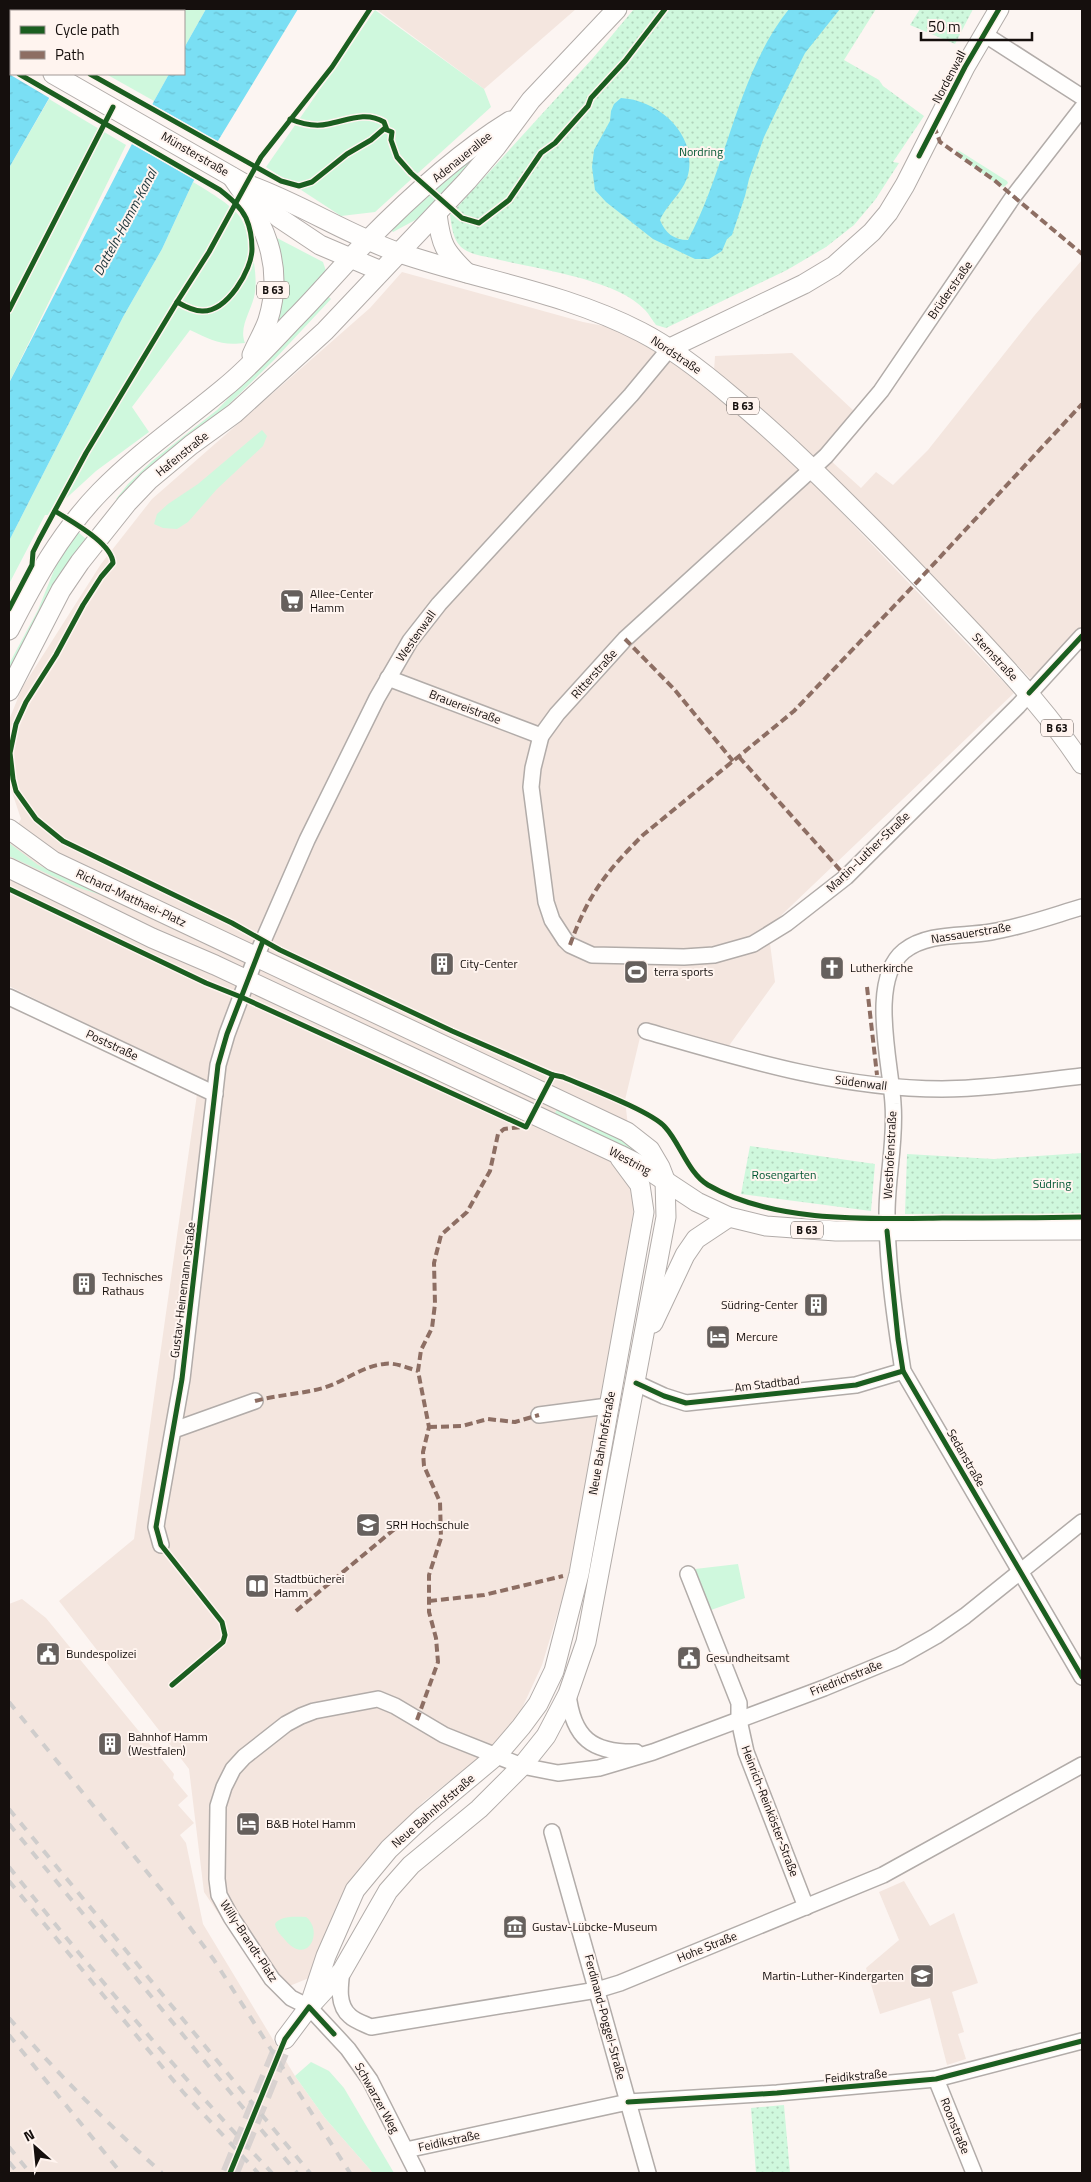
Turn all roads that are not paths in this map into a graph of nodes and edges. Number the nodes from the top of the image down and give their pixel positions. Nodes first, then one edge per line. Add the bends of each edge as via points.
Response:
1 (617, 9) edge
2 (999, 9) edge
3 (984, 34) junction
4 (55, 75) edge
5 (1082, 97) edge
6 (1082, 108) edge
7 (516, 118) junction
8 (259, 200) junction
9 (437, 214) junction
10 (367, 241) junction
11 (399, 253) junction
12 (350, 259) junction
13 (381, 272) junction
14 (470, 275) junction
15 (670, 348) junction
16 (245, 368) junction
17 (812, 468) junction
18 (921, 578) joint
19 (9, 630) edge
20 (1082, 636) edge
21 (388, 678) junction
22 (9, 691) edge
23 (1029, 693) junction
24 (541, 736) junction
25 (1082, 764) edge
26 (10, 827) edge
27 (9, 868) edge
28 (1082, 907) edge
29 (570, 945) joint
30 (256, 957) junction
31 (895, 961) joint
32 (248, 980) junction
33 (9, 996) edge
34 (646, 1031) dead end
35 (1082, 1076) edge
36 (891, 1087) junction
37 (215, 1094) junction
38 (615, 1153) junction
39 (665, 1180) junction
40 (728, 1217) junction
41 (1082, 1230) edge
42 (887, 1231) junction
43 (642, 1346) junction
44 (904, 1371) junction
45 (636, 1383) junction
46 (254, 1401) dead end
47 (608, 1406) junction
48 (539, 1415) dead end
49 (174, 1430) junction
50 (1082, 1522) edge
51 (161, 1545) dead end
52 (1021, 1573) junction
53 (688, 1574) dead end
54 (1082, 1676) edge
55 (568, 1694) junction
56 (739, 1720) junction
57 (653, 1752) junction
58 (497, 1755) junction
59 (1082, 1765) edge
60 (522, 1766) junction
61 (552, 1832) dead end
62 (806, 1907) junction
63 (342, 1972) junction
64 (597, 1990) junction
65 (309, 2007) junction
66 (285, 2039) tunnel mouth
67 (1082, 2041) edge
68 (936, 2079) junction
69 (628, 2102) junction
70 (406, 2150) junction
71 (417, 2173) edge
72 (648, 2173) edge
73 (974, 2173) edge

1 - 7 main road, Adenauerallee
2 - 3 main road, Nordenwall
3 - 5 street
3 - 15 main road, Nordenwall via 901,192 888,213 853,251 804,284
4 - 8 main road, Münsterstraße / B 63 via 237,179
6 - 17 street, Brüderstraße via 1013,197 881,392
7 - 9 main road, Adenauerallee via 496,147
7 - 10 main road, Adenauerallee via 485,136
8 - 10 main road, Münsterstraße / B 63
8 - 12 main road via 298,232
8 - 16 main road, B 63 via 270,246 273,289 268,321
9 - 11 main road, Adenauerallee
9 - 14 main road via 442,242
10 - 11 main road, Nordstraße / B 63
10 - 12 main road, Hafenstraße / B 63
11 - 13 main road, Hafenstraße
11 - 14 main road, Nordstraße / B 63
12 - 13 main road
12 - 16 main road, Hafenstraße / B 63
13 - 22 main road, Hafenstraße via 290,365 150,480 127,503 61,590
14 - 15 main road, Nordstraße / B 63 via 566,300
15 - 17 main road, Nordstraße / B 63
15 - 21 street, Westenwall via 631,396 439,604 410,641
16 - 19 main road, Hafenstraße / B 63 via 226,387 144,451 100,493 69,529 38,575
17 - 18 main road, Nordstraße / B 63
17 - 24 street, Ritterstraße via 625,639
18 - 23 main road, Sternstraße / B 63
20 - 23 street, Martin-Luther-Straße
21 - 24 street, Brauereistraße
21 - 30 street, Westenwall via 307,840
23 - 25 main road, Sternstraße / B 63
23 - 29 street, Martin-Luther-Straße via 846,877 787,924 753,944 726,953 684,956 592,955
24 - 29 street, Ritterstraße via 531,787 536,835 548,911
26 - 30 main road, Richard-Matthaei-Platz via 53,861
27 - 32 main road, B 63 via 152,938
28 - 31 street, Nassauerstraße via 991,932 923,940 902,952
30 - 32 street, Westenwall
30 - 39 main road, Westring via 627,1132 650,1150
31 - 36 street, Westhofenstraße via 884,1002
32 - 37 street, Gustav-Heinemann-Straße via 221,1050
32 - 38 main road, Westring / B 63
33 - 37 street, Poststraße
34 - 36 street, Südenwall via 775,1068
35 - 36 street, Südenwall via 944,1089
36 - 42 street, Westhofenstraße via 893,1119
37 - 49 street, Gustav-Heinemann-Straße via 184,1369
38 - 39 main road, Westring / B 63
38 - 47 main road, Neue Bahnhofstraße via 640,1186 644,1212
39 - 40 main road, B 63 via 697,1202
39 - 43 main road, Neue Bahnhofstraße via 666,1217
40 - 42 main road, B 63 via 798,1230
40 - 43 main road via 696,1239 685,1255
41 - 42 main road, B 63
42 - 44 street, Sedanstraße
43 - 45 main road, Neue Bahnhofstraße
44 - 45 street, Am Stadtbad via 856,1385 686,1403
44 - 52 street, Sedanstraße
45 - 55 main road, Neue Bahnhofstraße via 586,1642
46 - 49 street
47 - 48 street
47 - 58 main road, Neue Bahnhofstraße via 579,1574 561,1650 538,1704
49 - 51 street, Gustav-Heinemann-Straße via 156,1528
50 - 52 street, Friedrichstraße
52 - 54 street, Sedanstraße
52 - 56 street, Friedrichstraße via 958,1621 899,1657
53 - 56 street, Heinrich-Reinköster-Straße via 739,1703
55 - 57 street, Friedrichstraße via 572,1719 585,1739 620,1752
55 - 60 main road, Neue Bahnhofstraße via 546,1736
56 - 57 street, Friedrichstraße
56 - 62 street, Heinrich-Reinköster-Straße via 746,1752
57 - 60 street, Friedrichstraße via 599,1768 558,1773
58 - 60 street, Friedrichstraße
58 - 65 main road, Neue Bahnhofstraße via 389,1849 355,1890 326,1956
58 - 65 street, Willy-Brandt-Platz via 444,1734 378,1699 301,1716 286,1724 233,1769 218,1806 219,1896 270,1975 291,1998
59 - 62 street, Hohe Straße via 898,1868
60 - 63 main road, Neue Bahnhofstraße via 479,1809 410,1865 388,1891
61 - 64 street, Ferdinand-Poggel-Straße
62 - 64 street, Hohe Straße
63 - 64 street, Hohe Straße via 339,1991 343,2006 350,2016 371,2027
63 - 65 main road, Neue Bahnhofstraße
64 - 69 street, Ferdinand-Poggel-Straße
65 - 66 main road
65 - 70 street, Schwarzer Weg via 348,2049 370,2080
67 - 68 street, Feidikstraße
68 - 69 street, Feidikstraße
68 - 73 street, Roonstraße
69 - 70 street, Feidikstraße
69 - 72 street, Ferdinand-Poggel-Straße
70 - 71 street, Schwarzer Weg

